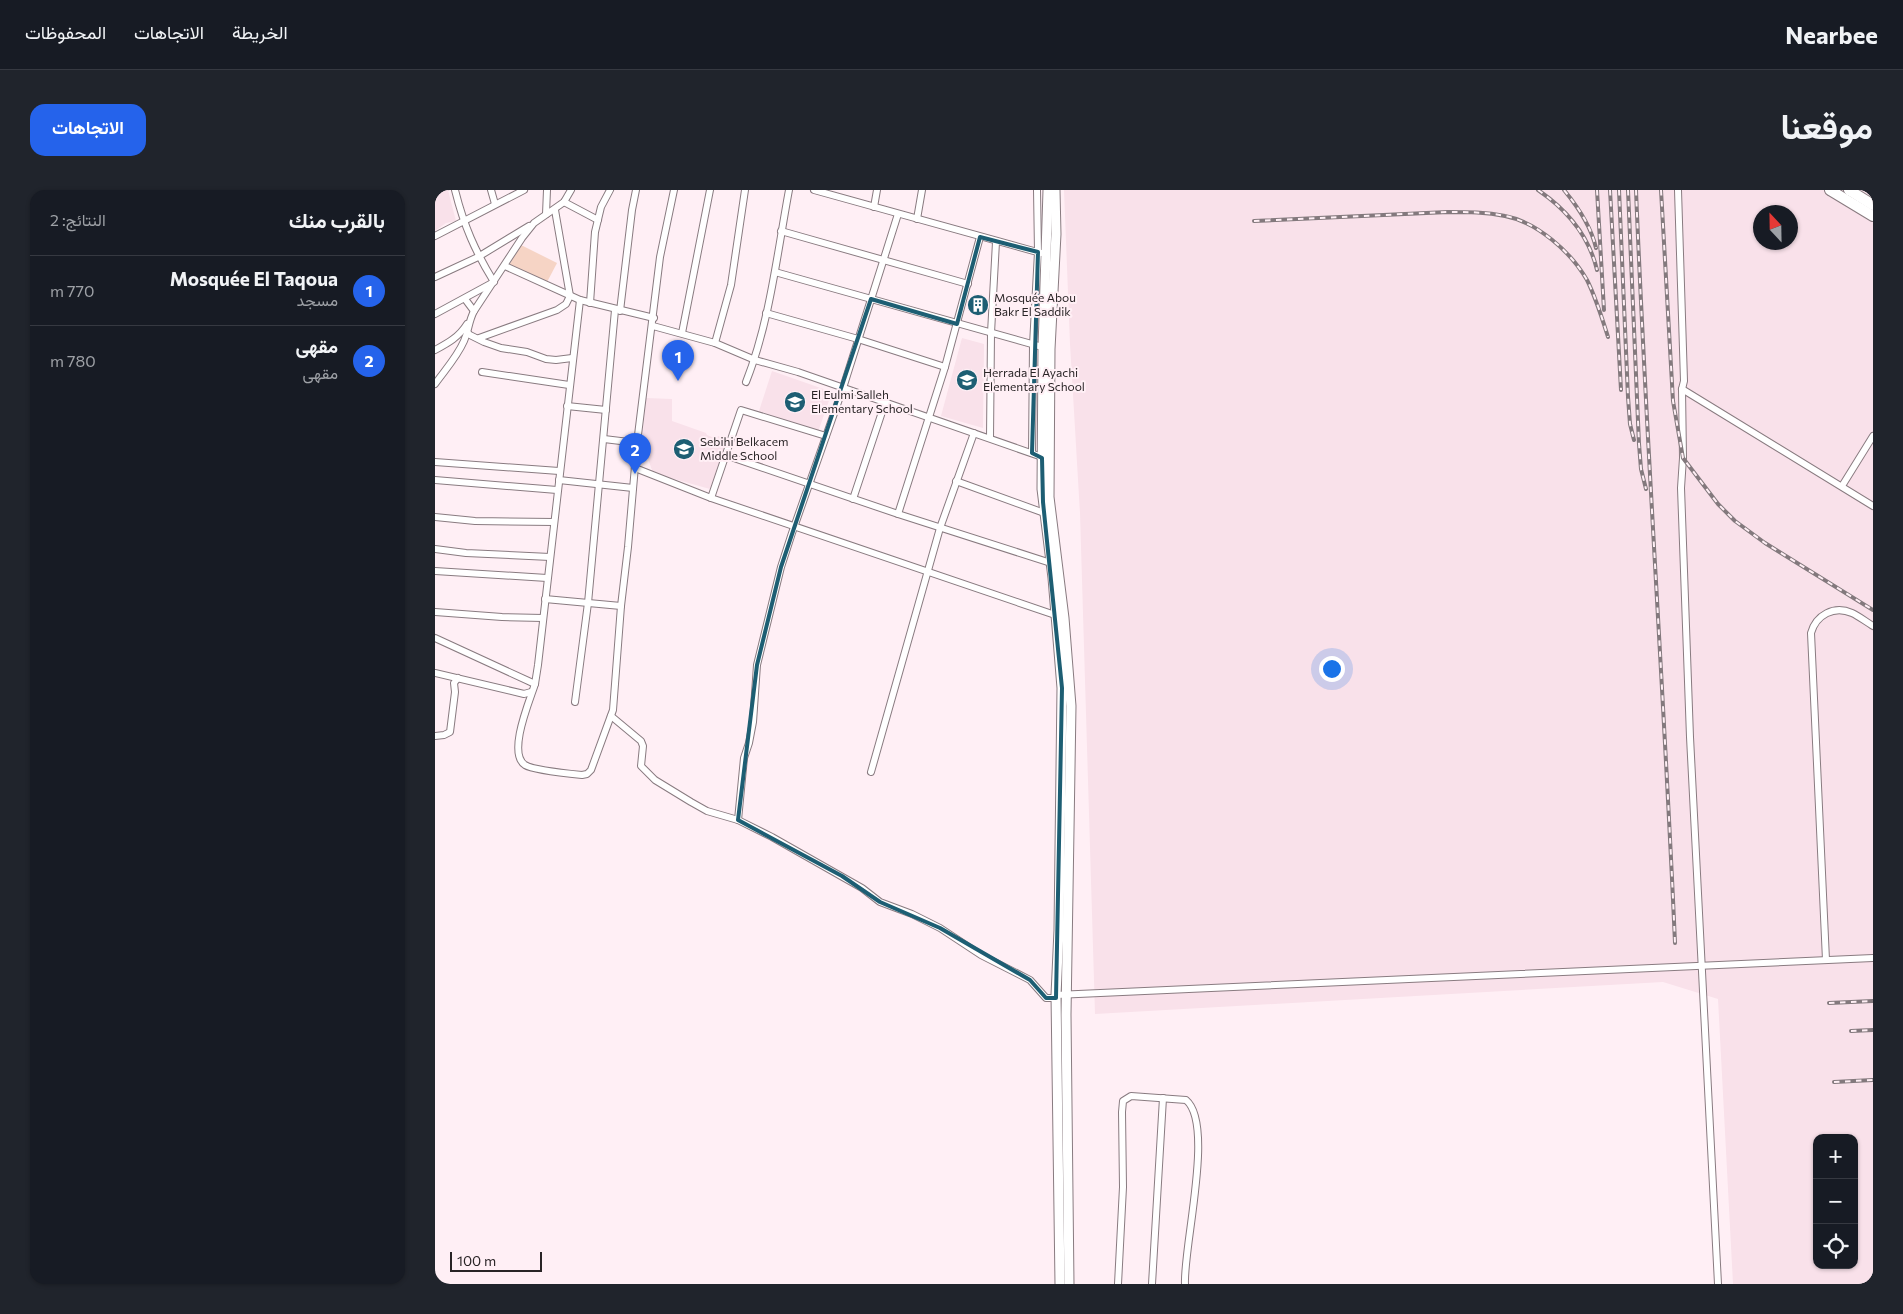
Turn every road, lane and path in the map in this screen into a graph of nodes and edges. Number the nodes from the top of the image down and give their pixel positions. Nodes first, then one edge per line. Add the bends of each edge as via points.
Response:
1 (455, 190) edge
2 (491, 190) edge
3 (524, 190) edge
4 (547, 190) edge
5 (571, 190) edge
6 (610, 190) edge
7 (637, 190) edge
8 (674, 190) edge
9 (710, 190) edge
10 (745, 190) edge
11 (789, 190) edge
12 (813, 190) edge
13 (877, 190) edge
14 (922, 190) edge
15 (1037, 190) edge
16 (1050, 190) edge
17 (1678, 190) edge
18 (1849, 190) edge
19 (1836, 192) edge
20 (832, 193) edge
21 (564, 202) junction
22 (495, 204) junction
23 (1873, 205) edge
24 (874, 207) junction
25 (555, 210) junction
26 (546, 214) junction
27 (898, 214) junction
28 (1873, 216) edge
29 (917, 219) junction
30 (598, 220) junction
31 (463, 221) junction
32 (534, 223) junction
33 (781, 231) junction
34 (435, 236) edge
35 (980, 237) junction
36 (996, 242) junction
37 (1042, 253) junction
38 (478, 257) junction
39 (883, 260) junction
40 (505, 266) junction
41 (775, 272) junction
42 (435, 277) edge
43 (494, 282) junction
44 (968, 284) junction
45 (570, 296) junction
46 (465, 299) junction
47 (871, 299) junction
48 (580, 300) junction
49 (590, 303) junction
50 (618, 310) junction
51 (474, 311) junction
52 (766, 312) junction
53 (435, 314) edge
54 (654, 318) junction
55 (468, 323) junction
56 (957, 324) junction
57 (653, 326) junction
58 (467, 332) junction
59 (682, 333) junction
60 (991, 333) junction
61 (479, 338) junction
62 (858, 339) junction
63 (715, 343) junction
64 (1033, 345) junction
65 (1046, 348) junction
66 (435, 350) edge
67 (572, 358) junction
68 (755, 360) junction
69 (945, 368) junction
70 (482, 372) dead end
71 (746, 382) dead end
72 (435, 384) edge
73 (569, 385) junction
74 (843, 388) junction
75 (1682, 389) junction
76 (885, 403) junction
77 (567, 406) junction
78 (606, 410) junction
79 (930, 418) junction
80 (974, 433) junction
81 (826, 436) junction
82 (1873, 436) edge
83 (989, 438) junction
84 (603, 439) junction
85 (637, 443) junction
86 (1032, 453) junction
87 (725, 455) junction
88 (1045, 458) junction
89 (435, 462) edge
90 (635, 468) junction
91 (559, 471) junction
92 (435, 480) edge
93 (559, 480) junction
94 (956, 481) junction
95 (599, 484) junction
96 (809, 484) junction
97 (1842, 486) junction
98 (633, 488) junction
99 (557, 490) junction
100 (711, 498) junction
101 (853, 499) junction
102 (1873, 506) edge
103 (898, 514) junction
104 (1047, 514) junction
105 (435, 517) edge
106 (554, 522) junction
107 (794, 526) junction
108 (940, 528) junction
109 (435, 549) edge
110 (550, 557) junction
111 (1054, 564) junction
112 (435, 571) edge
113 (927, 572) junction
114 (547, 578) junction
115 (545, 599) junction
116 (588, 603) junction
117 (621, 606) junction
118 (435, 612) edge
119 (1060, 617) junction
120 (543, 618) junction
121 (1873, 626) edge
122 (435, 638) edge
123 (435, 673) edge
124 (458, 678) junction
125 (535, 684) junction
126 (531, 692) junction
127 (575, 702) dead end
128 (611, 716) junction
129 (435, 736) edge
130 (871, 772) dead end
131 (738, 820) junction
132 (1873, 958) edge
133 (1826, 960) junction
134 (1702, 966) junction
135 (1067, 994) junction
136 (1056, 997) junction
137 (1163, 1098) junction
138 (1060, 1284) edge
139 (1069, 1284) edge
140 (1118, 1284) edge
141 (1153, 1284) edge
142 (1185, 1284) edge
143 (1718, 1284) edge

1 - 31 street
2 - 22 street
3 - 22 street
4 - 26 street
5 - 21 street
6 - 30 street
7 - 50 street
8 - 54 street via 660,257
9 - 59 street
10 - 63 street via 731,285
11 - 33 street
12 - 20 street
13 - 24 street
14 - 29 street
15 - 16 street
15 - 37 street
16 - 37 main road
16 - 65 main road via 1056,234
17 - 75 street
18 - 23 main road
19 - 28 main road
20 - 24 street
21 - 25 street
21 - 30 street
22 - 31 street
24 - 27 street
25 - 26 street
25 - 45 street
26 - 32 street
27 - 29 street
27 - 39 street
29 - 35 street
30 - 49 street
31 - 34 street
31 - 38 street
32 - 38 street
32 - 40 street
33 - 39 street
33 - 41 street
35 - 36 street
35 - 44 street
36 - 37 street
36 - 60 street
37 - 64 street
37 - 65 main road
38 - 42 street
38 - 43 street
39 - 44 street
39 - 47 street
40 - 43 street
40 - 45 street
41 - 47 street
41 - 52 street
43 - 46 street
43 - 51 street
44 - 56 street
45 - 48 street
45 - 61 street via 566,304 557,310
46 - 51 street
46 - 53 street
47 - 56 street
47 - 62 street
48 - 49 street
48 - 67 street
49 - 50 street
50 - 54 street
50 - 78 street
51 - 55 street
52 - 62 street
52 - 68 street
54 - 57 street
55 - 58 street
55 - 66 street via 462,333
56 - 60 street
56 - 69 street
57 - 59 street
57 - 85 street
58 - 61 street
58 - 72 street via 460,349
59 - 63 street
60 - 64 street
60 - 83 street
61 - 67 street via 490,345 546,358
62 - 69 street
62 - 74 street
63 - 68 street
64 - 65 street
64 - 86 street
65 - 88 main road
67 - 73 street
68 - 71 street
68 - 74 street
69 - 79 street
70 - 73 street
73 - 77 street
74 - 76 street
74 - 81 street
75 - 97 street
75 - 134 street via 1681,488
76 - 79 street
76 - 101 street
77 - 78 street
77 - 91 street
78 - 84 street
79 - 80 street
79 - 103 street
80 - 83 street
80 - 94 street
81 - 87 street via 742,409
81 - 96 street
82 - 97 street
83 - 86 street
84 - 85 street
84 - 95 street
85 - 90 street
86 - 88 street
87 - 96 street
87 - 100 street
88 - 104 main road
89 - 91 street
90 - 98 street
90 - 100 street
91 - 93 street
92 - 99 street
93 - 95 street
93 - 99 street
94 - 104 street
94 - 108 street
95 - 98 street
95 - 116 street
96 - 101 street
96 - 107 street
97 - 102 street
98 - 117 street
99 - 106 street
100 - 107 street
101 - 103 street
103 - 108 street
104 - 111 main road
105 - 106 street
106 - 110 street
107 - 113 street
107 - 131 street via 759,657
108 - 111 street
108 - 113 street
109 - 110 street
110 - 114 street
111 - 119 main road
112 - 114 street
113 - 119 street
113 - 130 street
114 - 115 street
115 - 116 street
115 - 120 street
116 - 117 street
116 - 127 street
117 - 128 street
118 - 120 street
119 - 135 main road via 1071,706
119 - 136 main road via 1062,704
120 - 125 street
121 - 133 street via 1852,612 1830,611 1813,624 1811,633
122 - 125 street
123 - 124 street
124 - 126 street via 524,694
124 - 129 street via 454,682 450,732
125 - 126 street
126 - 128 street via 520,731 519,753 522,762 530,767 587,774
128 - 131 street via 641,741 641,766 648,774 707,810
131 - 136 street via 842,876 876,900 941,928 989,959 1030,980 1046,998
132 - 133 street
133 - 134 street
134 - 135 street
134 - 143 street
135 - 136 street
135 - 139 main road
136 - 138 main road
137 - 140 street via 1131,1096 1123,1101
137 - 141 street
137 - 142 street via 1186,1100 1191,1104 1195,1120 1198,1159

